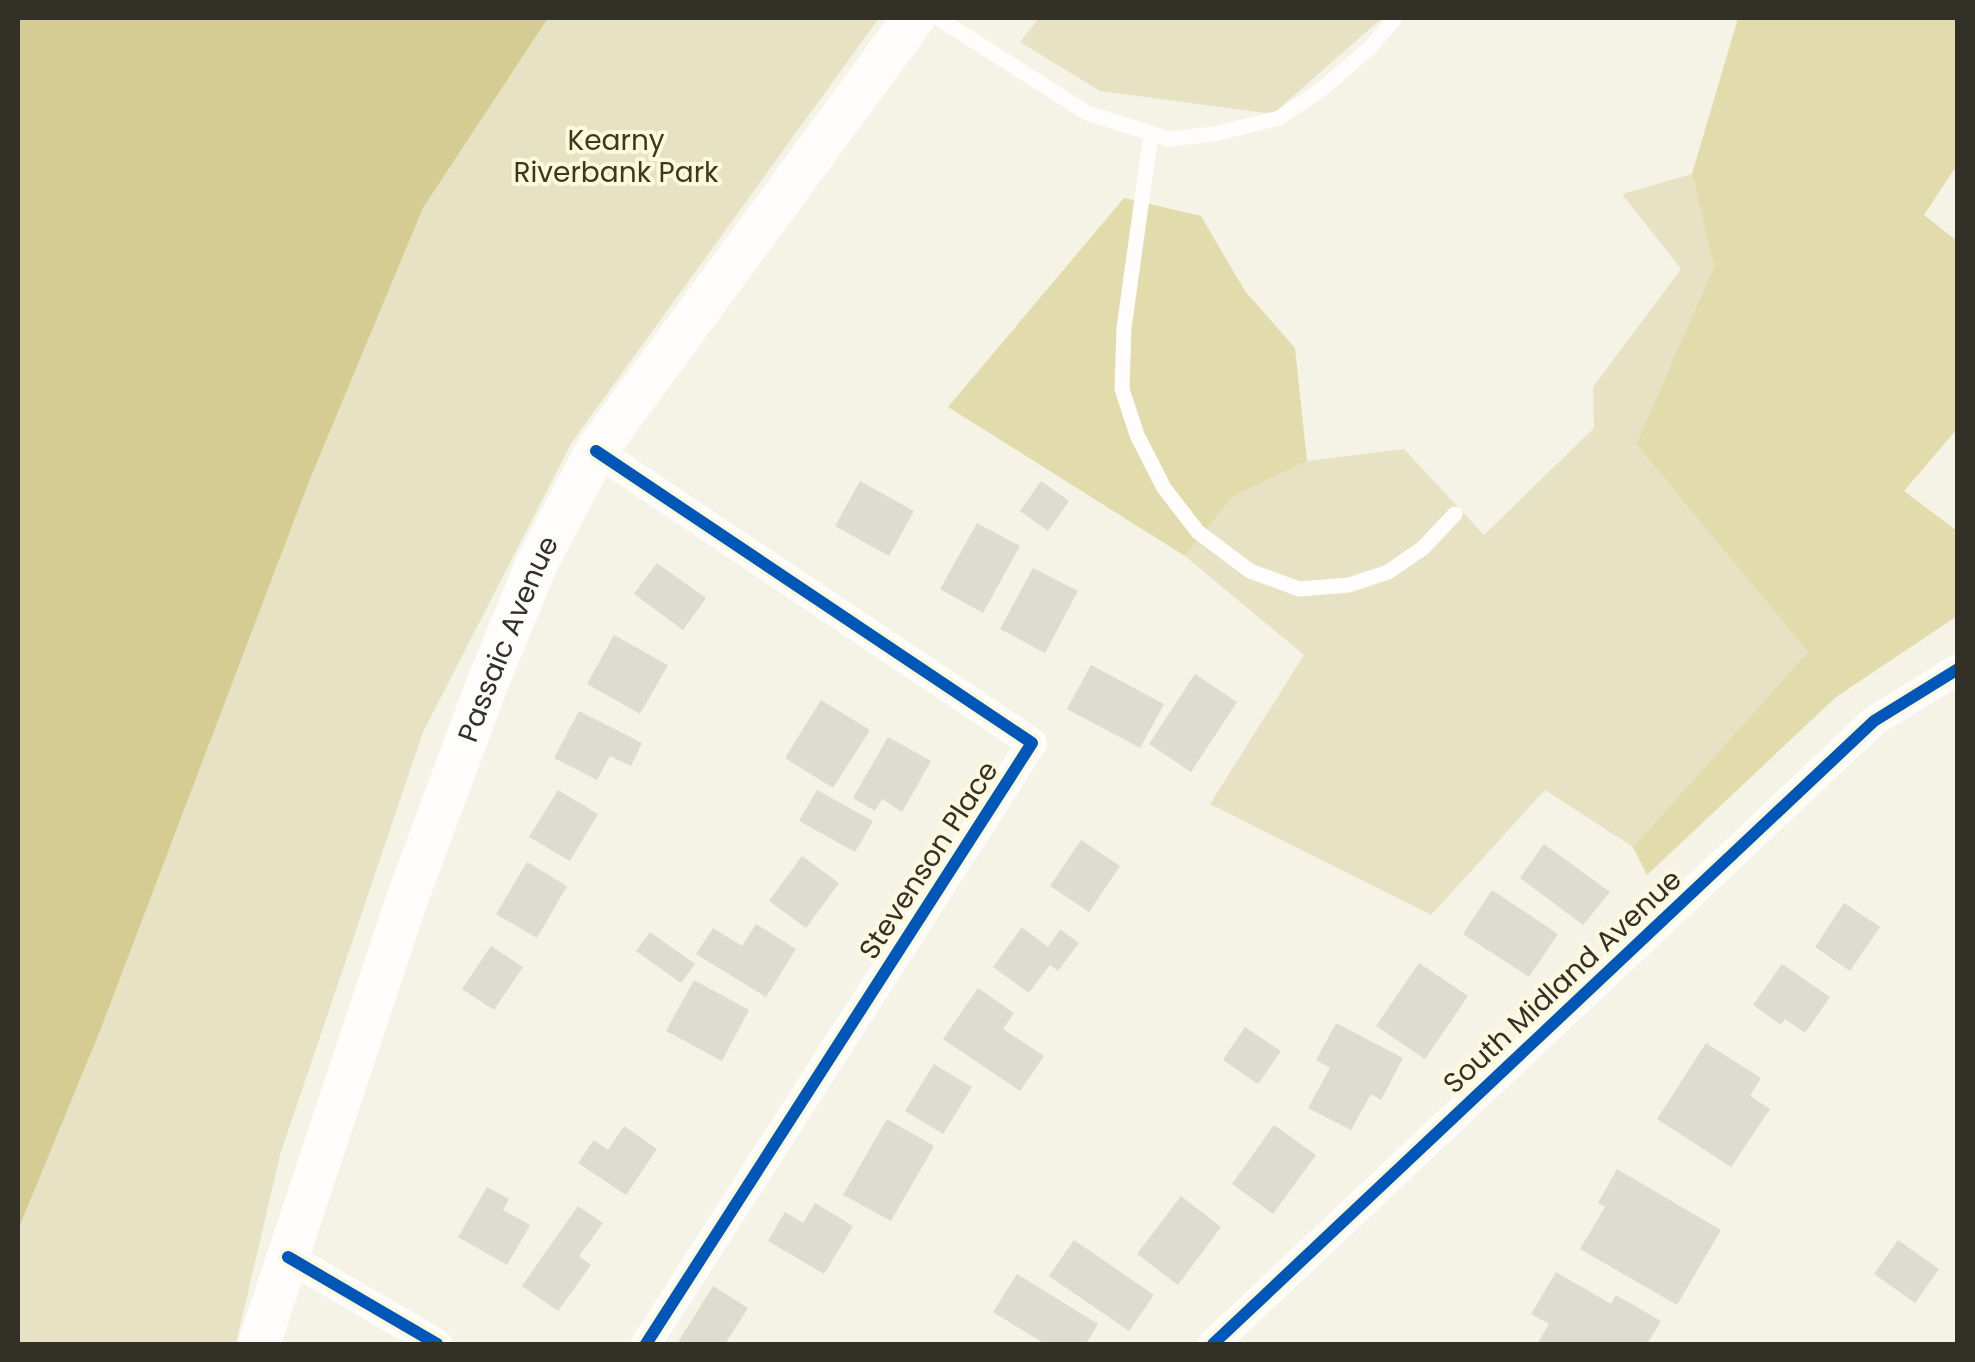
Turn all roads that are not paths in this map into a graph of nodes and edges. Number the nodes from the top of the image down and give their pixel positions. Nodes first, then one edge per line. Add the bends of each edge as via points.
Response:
1 (914, 18) edge
2 (938, 18) edge
3 (1395, 18) edge
4 (1151, 134) junction
5 (596, 451) junction
6 (1455, 514) dead end
7 (1958, 669) edge
8 (288, 1257) junction
9 (259, 1344) edge
10 (437, 1344) edge
11 (646, 1344) edge
12 (1212, 1344) edge

1 - 5 main road, Passaic Avenue
2 - 4 lane via 1087,113
3 - 4 lane via 1370,48 1279,118 1214,134
4 - 6 lane via 1122,389 1164,488 1198,532 1250,570 1299,590 1349,585 1388,572
5 - 8 main road, Passaic Avenue via 537,564 488,682 407,899
5 - 11 street, Stevenson Place via 1032,743
7 - 12 street, South Midland Avenue via 1874,721
8 - 9 main road, Passaic Avenue
8 - 10 street

